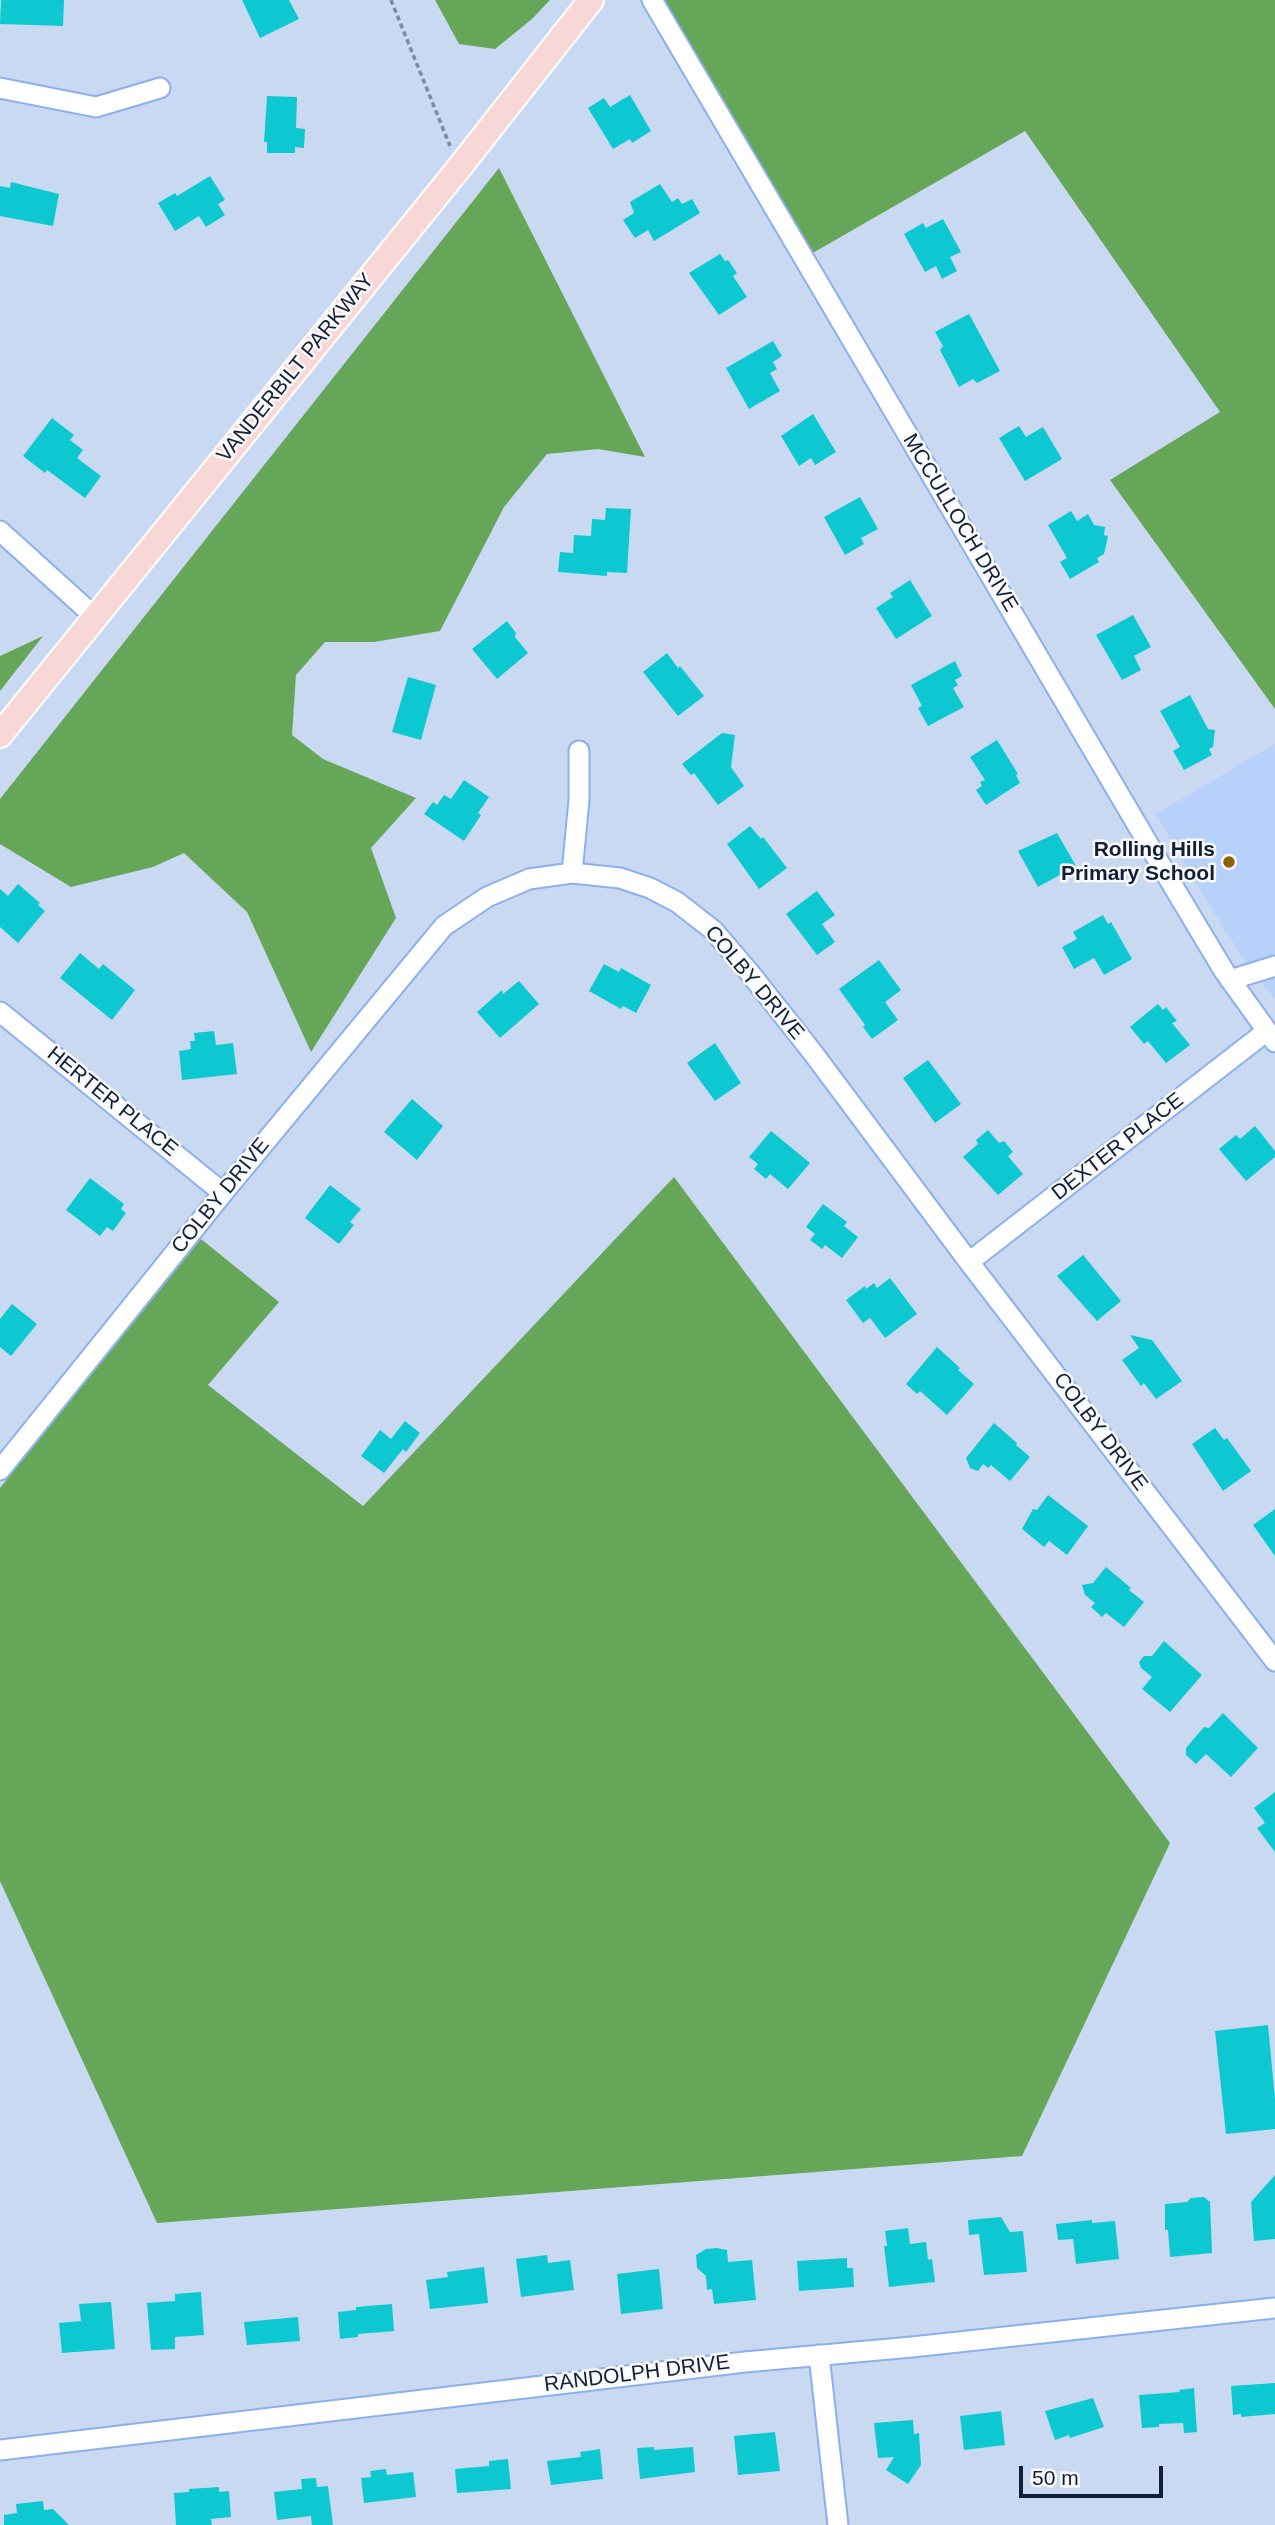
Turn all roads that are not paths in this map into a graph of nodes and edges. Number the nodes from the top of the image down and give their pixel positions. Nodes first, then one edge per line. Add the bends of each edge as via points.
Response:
1 (591, 0) edge
2 (652, 0) edge
3 (0, 88) edge
4 (160, 88) dead end
5 (0, 531) edge
6 (94, 617) junction
7 (0, 734) edge
8 (579, 751) dead end
9 (572, 873) junction
10 (1275, 966) edge
11 (1230, 980) junction
12 (0, 1012) edge
13 (1271, 1036) edge
14 (223, 1193) junction
15 (970, 1262) junction
16 (0, 1470) edge
17 (1275, 1661) edge
18 (1275, 2308) edge
19 (819, 2355) junction
20 (0, 2449) edge
21 (838, 2525) edge

1 - 6 main road, VANDERBILT PARKWAY
2 - 11 street, MCCULLOCH DRIVE
3 - 4 street via 96,107
5 - 6 street
6 - 7 main road, VANDERBILT PARKWAY
8 - 9 street
9 - 14 street, COLBY DRIVE via 529,879 487,897 444,926
9 - 15 street, COLBY DRIVE via 620,878 650,888 713,930 813,1053
10 - 11 street
11 - 13 street, MCCULLOCH DRIVE
12 - 14 street, HERTER PLACE
13 - 15 street, DEXTER PLACE
14 - 16 street, COLBY DRIVE
15 - 17 street, COLBY DRIVE
18 - 19 street, RANDOLPH DRIVE
19 - 20 street, RANDOLPH DRIVE
19 - 21 street

